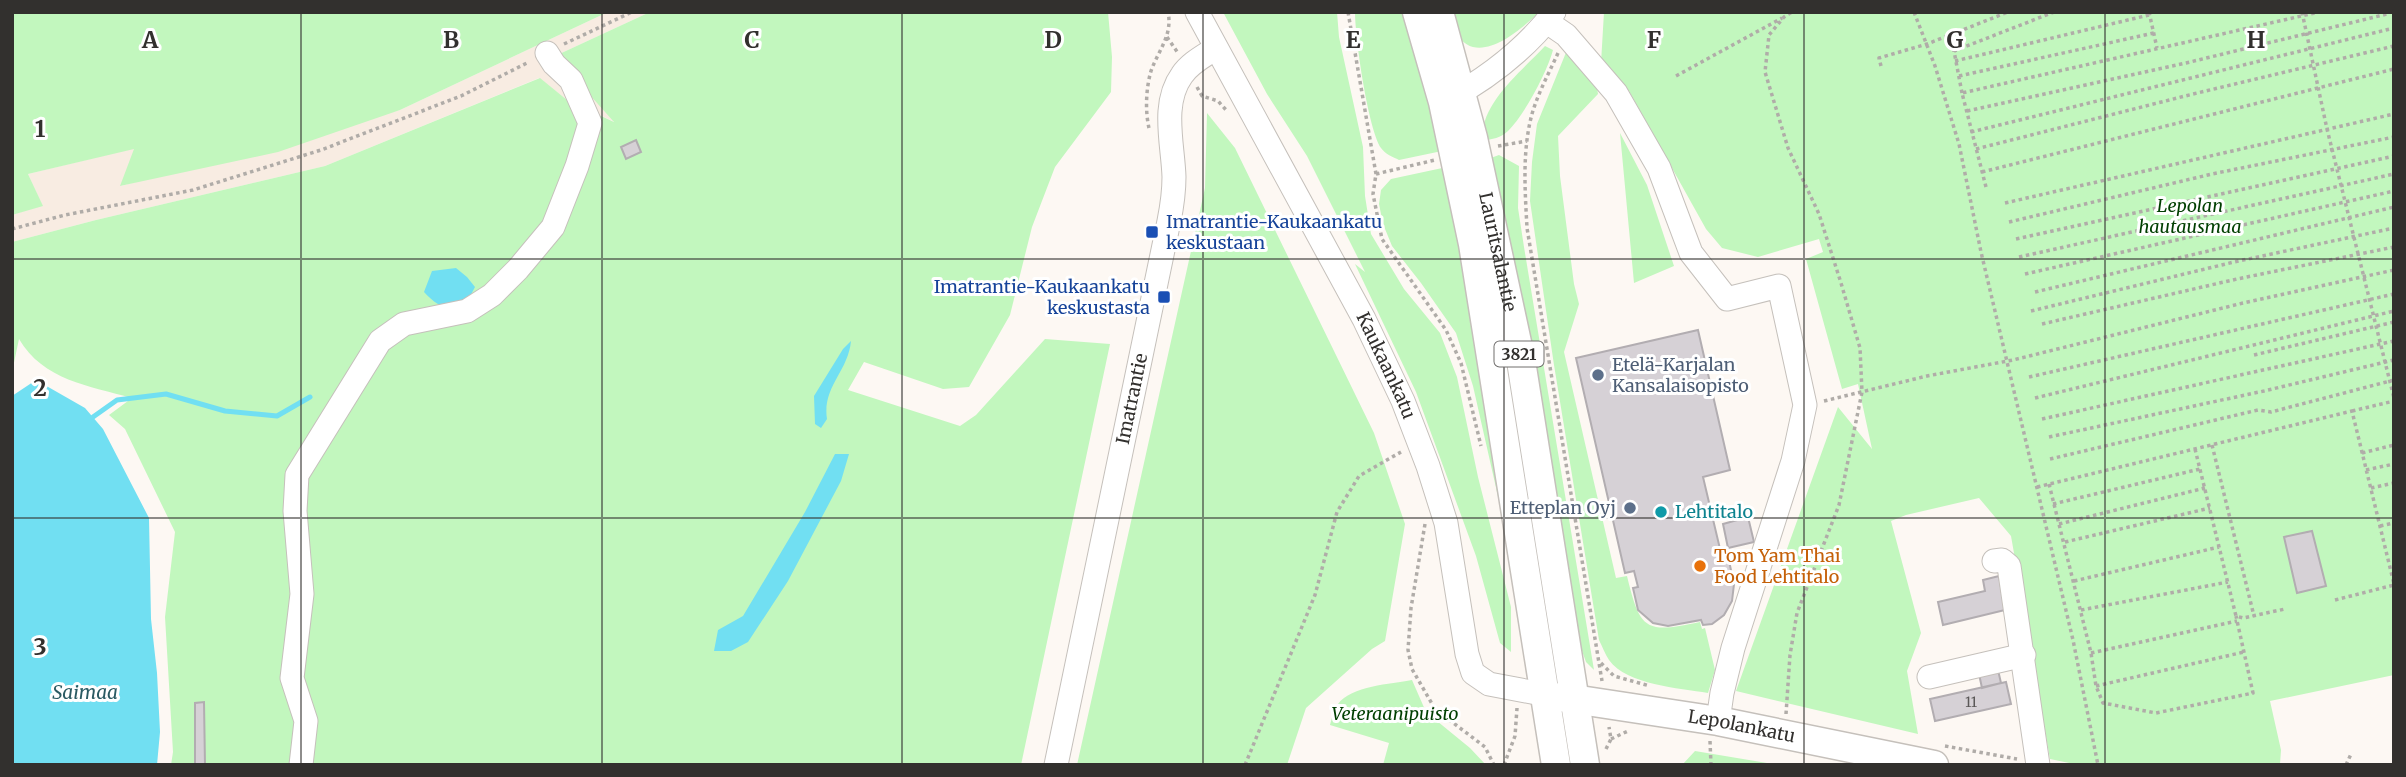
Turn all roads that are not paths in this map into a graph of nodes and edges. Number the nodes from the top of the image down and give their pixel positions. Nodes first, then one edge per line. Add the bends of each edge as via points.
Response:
1 (1197, 12) edge
2 (1417, 12) edge
3 (1439, 12) edge
4 (1551, 17) edge
5 (1216, 48) junction
6 (547, 53) road end
7 (1451, 98) junction
8 (1994, 561) dead end
9 (2024, 655) junction
10 (1929, 677) dead end
11 (1547, 695) junction
12 (1576, 700) junction
13 (1714, 731) junction
14 (1594, 759) edge
15 (1899, 761) edge
16 (301, 765) edge
17 (1056, 765) edge
18 (1556, 765) edge
19 (1934, 765) edge
20 (2038, 765) edge

1 - 5 street, Kaukaankatu
2 - 7 main road, Lauritsalantie / 3821
3 - 7 main road, Lauritsalantie / 3821
4 - 7 street via 1501,67
4 - 13 street via 1616,93 1659,168 1690,253 1727,299 1779,286 1805,405 1793,461 1733,649
5 - 11 street, Kaukaankatu via 1364,319 1403,401 1446,523 1473,673 1489,684
5 - 17 street, Imatrantie via 1187,68 1172,93 1170,221
6 - 16 street via 571,80 590,123 553,227 492,295 467,311 404,324 380,341 297,475 295,511 302,594 292,678 306,721
7 - 11 main road, Lauritsalantie / 3821
7 - 12 main road, Lauritsalantie / 3821 via 1473,138 1521,360
8 - 9 street via 2010,566
9 - 10 street
9 - 20 street
11 - 12 main road, Lepolankatu
11 - 18 main road, 3821
12 - 13 main road, Lepolankatu via 1606,703
12 - 14 main road, 3821
13 - 15 main road, Lepolankatu
15 - 19 main road, Lepolankatu

